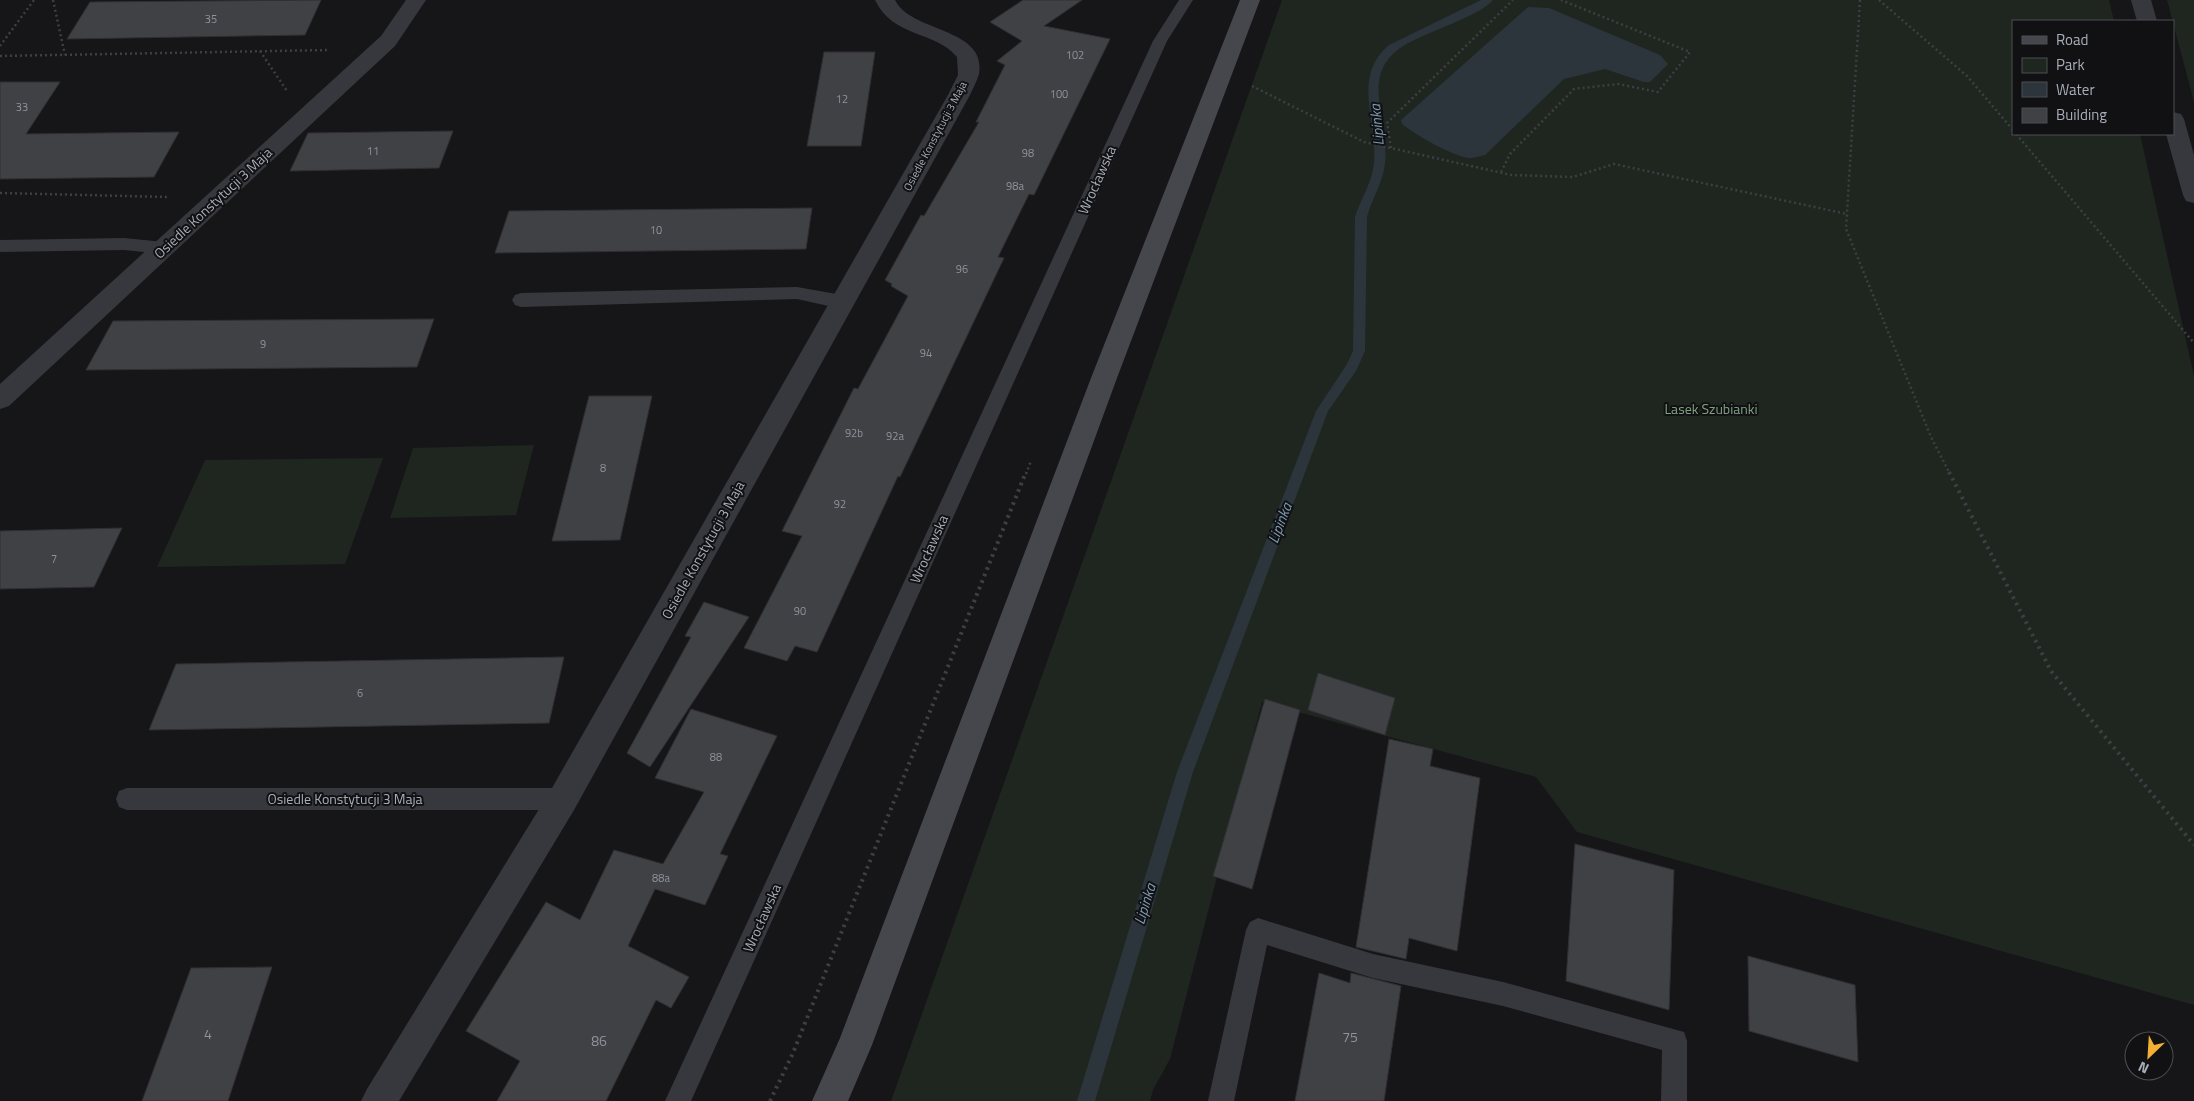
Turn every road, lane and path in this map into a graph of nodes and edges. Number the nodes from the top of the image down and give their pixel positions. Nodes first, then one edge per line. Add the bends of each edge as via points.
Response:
1 (34, 0) edge
2 (53, 0) edge
3 (416, 0) edge
4 (885, 0) edge
5 (1186, 0) edge
6 (1250, 0) edge
7 (1512, 0) edge
8 (1561, 0) edge
9 (1860, 0) edge
10 (1879, 0) edge
11 (2141, 0) edge
12 (2147, 20) edge
13 (0, 46) edge
14 (380, 49) junction
15 (260, 51) junction
16 (65, 55) junction
17 (0, 56) edge
18 (1221, 71) junction
19 (305, 118) junction
20 (2174, 123) edge
21 (2012, 129) edge
22 (2017, 135) edge
23 (1391, 148) junction
24 (1501, 172) junction
25 (0, 193) edge
26 (2194, 195) edge
27 (219, 198) junction
28 (1847, 214) junction
29 (0, 246) edge
30 (164, 248) junction
31 (521, 300) dead end
32 (842, 302) junction
33 (2194, 343) edge
34 (0, 399) edge
35 (1034, 454) dead end
36 (127, 799) dead end
37 (563, 799) junction
38 (2194, 845) edge
39 (379, 1101) edge
40 (678, 1101) edge
41 (770, 1101) edge
42 (830, 1101) edge
43 (1221, 1101) edge
44 (1674, 1101) edge

1 - 13 path
2 - 16 path
3 - 14 street, Osiedle Konstytucji 3 Maja
4 - 32 street, Osiedle Konstytucji 3 Maja via 896,16 960,47 969,59 968,75
5 - 40 lane, Wrocławska via 1160,41
6 - 18 street
7 - 23 path via 1387,123
8 - 24 path via 1690,52 1658,92 1618,84 1574,89 1510,154
9 - 28 path
10 - 21 path via 1967,76
11 - 12 street
14 - 15 path
14 - 19 street, Osiedle Konstytucji 3 Maja
15 - 16 path
15 - 19 path
16 - 17 path
18 - 23 path via 1370,144
18 - 42 street via 855,1045
19 - 27 street, Osiedle Konstytucji 3 Maja
20 - 26 street
22 - 33 path
23 - 24 path
24 - 28 path via 1573,177 1614,164
25 - 27 path
27 - 30 street, Osiedle Konstytucji 3 Maja
28 - 38 path via 1846,229 1931,437 2051,671
29 - 30 lane via 124,244
30 - 34 street, Osiedle Konstytucji 3 Maja
31 - 32 lane via 798,293
32 - 37 street, Osiedle Konstytucji 3 Maja
35 - 41 path via 793,1053
36 - 37 lane, Osiedle Konstytucji 3 Maja
37 - 39 street, Osiedle Konstytucji 3 Maja
43 - 44 lane via 1258,930 1373,966 1503,994 1675,1041

